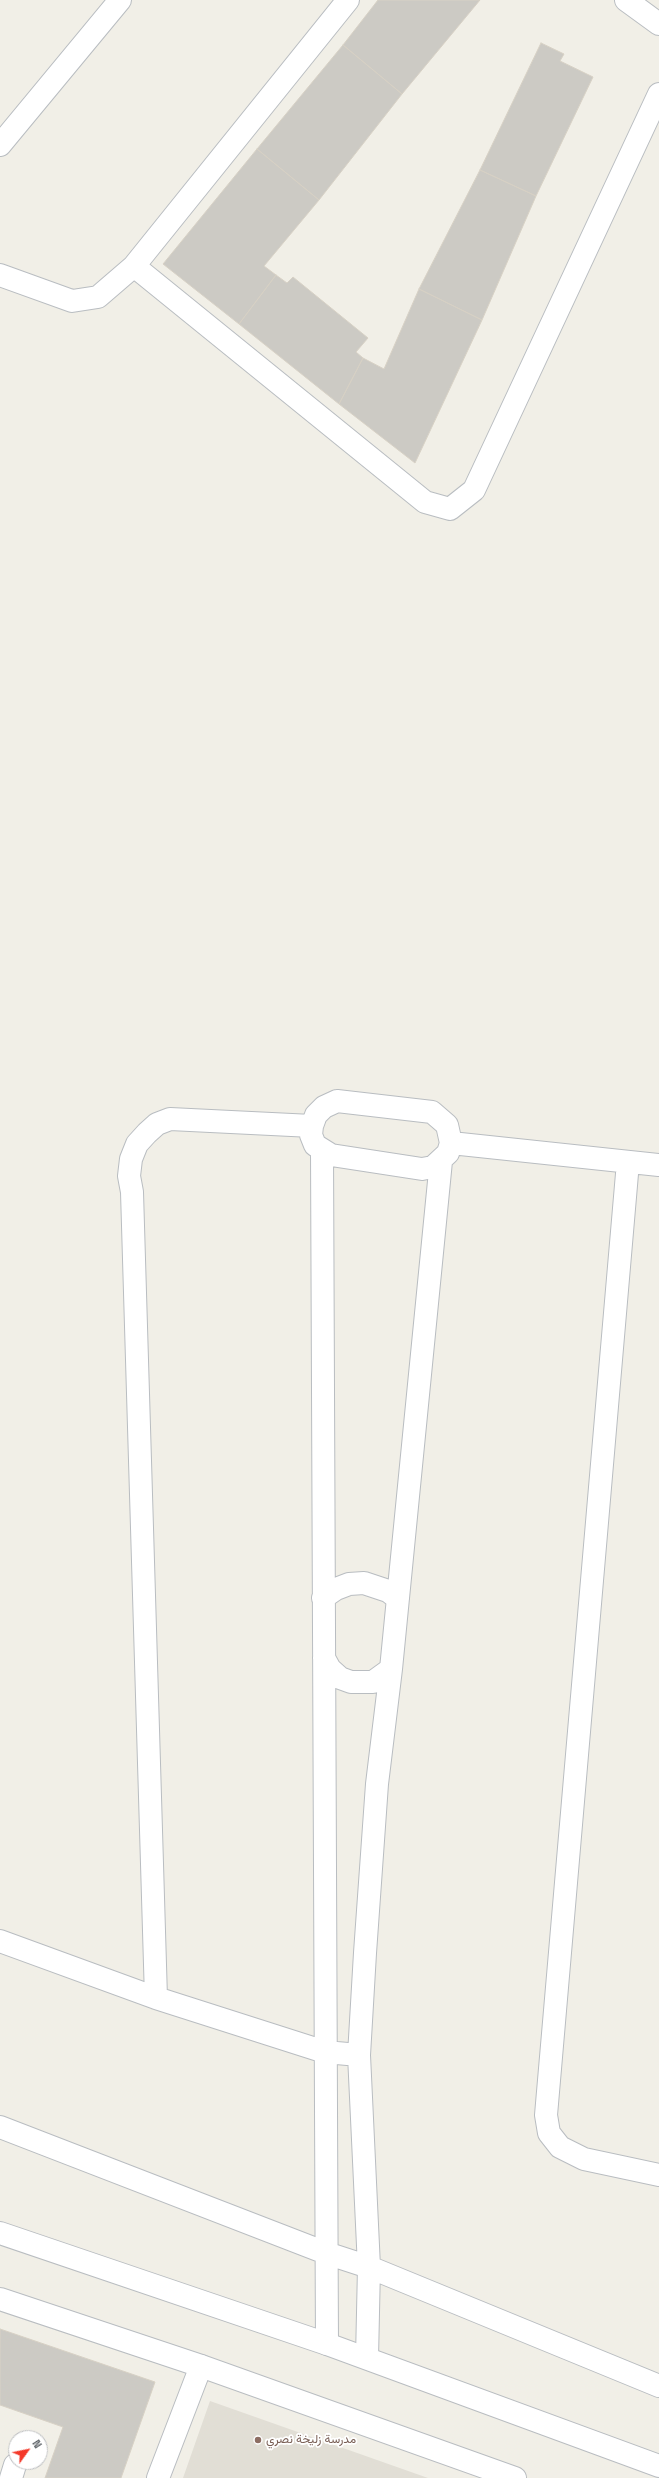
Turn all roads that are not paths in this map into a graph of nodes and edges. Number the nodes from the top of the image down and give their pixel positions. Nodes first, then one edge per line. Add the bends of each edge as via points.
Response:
1 (120, 0) edge
2 (348, 0) edge
3 (626, 0) edge
4 (659, 24) edge
5 (659, 94) edge
6 (0, 145) edge
7 (134, 266) junction
8 (0, 275) edge
9 (312, 1126) junction
10 (322, 1151) junction
11 (446, 1152) junction
12 (628, 1162) junction
13 (659, 1164) edge
14 (323, 1598) junction
15 (398, 1599) junction
16 (324, 1658) junction
17 (391, 1669) junction
18 (0, 1941) edge
19 (156, 1998) junction
20 (325, 2052) junction
21 (359, 2055) junction
22 (0, 2127) edge
23 (659, 2175) edge
24 (0, 2233) edge
25 (326, 2253) junction
26 (369, 2267) junction
27 (0, 2298) edge
28 (327, 2344) junction
29 (367, 2358) junction
30 (200, 2366) junction
31 (659, 2386) edge
32 (659, 2466) edge
33 (158, 2478) edge
34 (515, 2478) edge

1 - 6 street
2 - 7 street
3 - 4 street
5 - 7 street via 474,490 450,509 425,502
7 - 8 street via 98,298 72,301
9 - 10 street via 311,1136 315,1145
9 - 11 street via 316,1115 324,1107 337,1101 432,1112 447,1125
9 - 19 street via 170,1119 157,1124 146,1133 137,1144 131,1159 129,1176 132,1200
10 - 11 street via 331,1155 422,1169 433,1167
10 - 14 street
11 - 12 street
11 - 15 street
12 - 13 street
12 - 23 street via 546,2115 549,2133 560,2147 584,2159
14 - 15 street via 349,1584 364,1583 388,1591
14 - 16 street
15 - 17 street
16 - 17 street via 330,1669 340,1678 351,1682 373,1682
16 - 20 street
17 - 21 street via 377,1784
18 - 19 street
19 - 20 street
20 - 21 street
20 - 25 street
21 - 26 street
22 - 25 street
24 - 28 street
25 - 26 street
25 - 28 street
26 - 29 street
26 - 31 street
27 - 30 street
28 - 29 street
29 - 32 street
30 - 33 street
30 - 34 street

